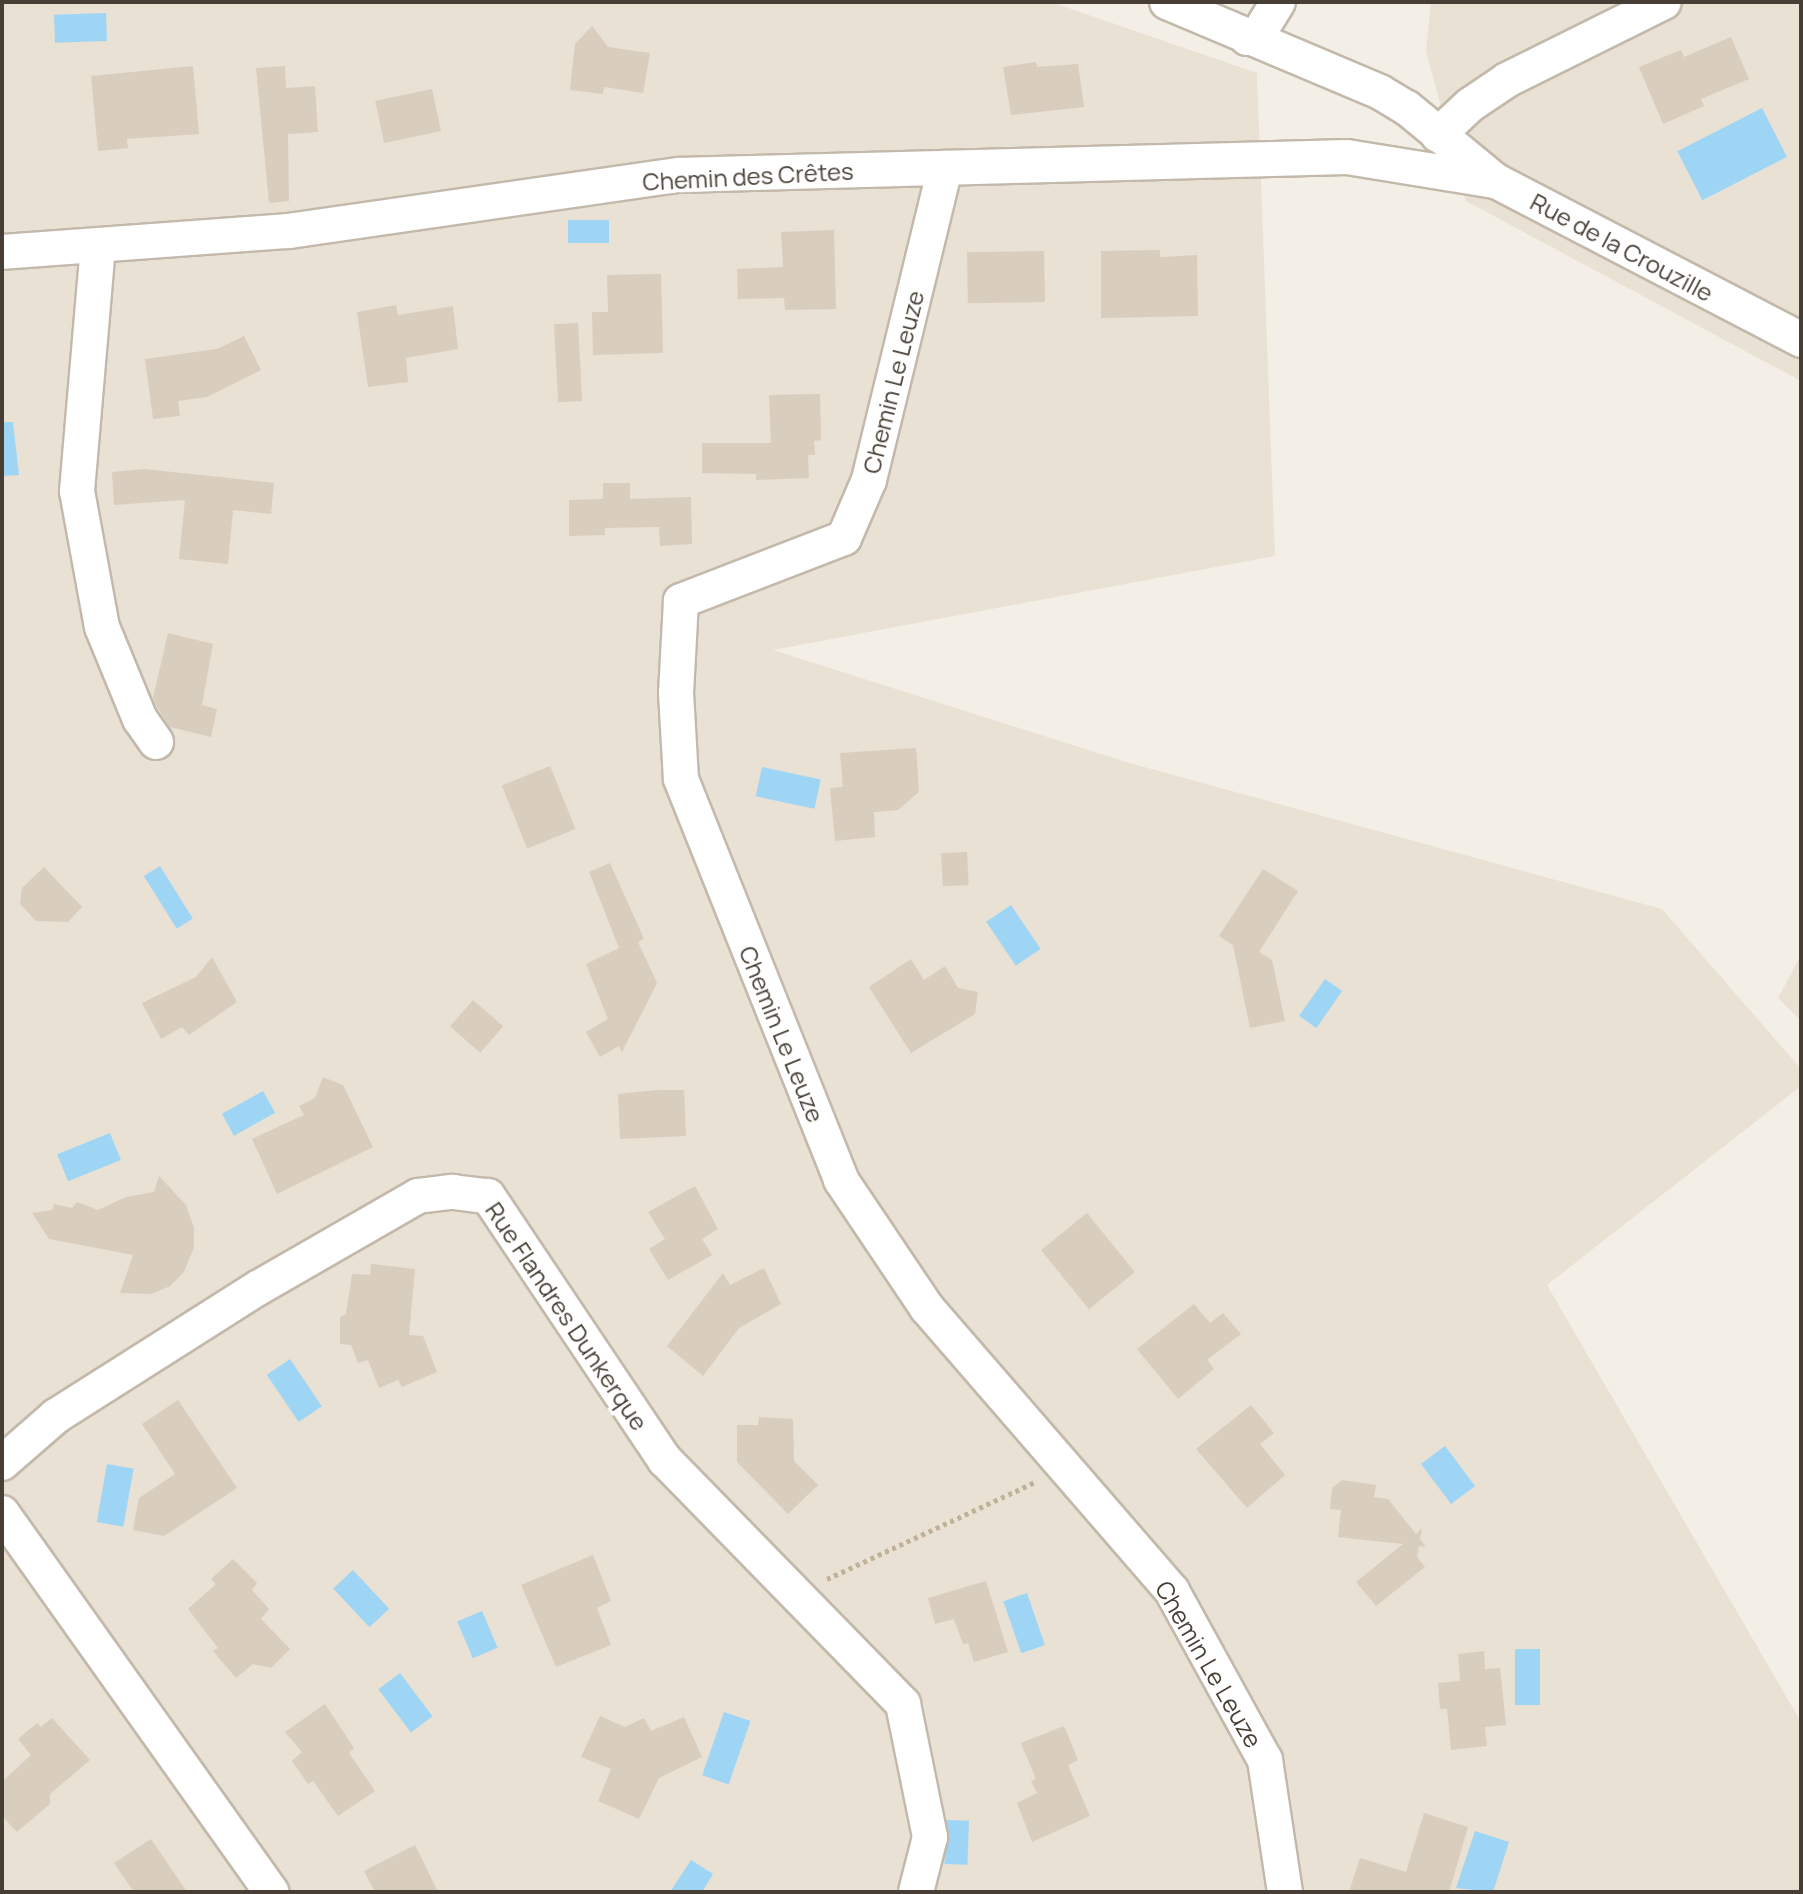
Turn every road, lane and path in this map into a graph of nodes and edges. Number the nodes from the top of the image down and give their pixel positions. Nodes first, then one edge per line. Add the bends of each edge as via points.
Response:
1 (1167, 2) edge
2 (1278, 2) edge
3 (1664, 2) edge
4 (1247, 38) junction
5 (1444, 140) junction
6 (945, 168) junction
7 (1496, 181) junction
8 (98, 246) junction
9 (2, 252) edge
10 (1801, 340) edge
11 (156, 742) dead end
12 (2, 1463) edge
13 (1065, 1468) junction
14 (2, 1513) edge
15 (796, 1594) junction
16 (271, 1892) edge
17 (916, 1892) edge
18 (1285, 1892) edge

1 - 4 street, Rue de la Crouzille
2 - 4 street via 1256,38
3 - 5 street via 1507,80 1470,105
4 - 5 street, Rue de la Crouzille via 1380,92
5 - 7 street, Rue de la Crouzille
6 - 7 street, Chemin des Crêtes via 1347,157
6 - 8 street, Chemin des Crêtes via 678,175 289,231
6 - 13 street, Chemin Le Leuze via 869,480 844,538 681,601 676,693 681,779 841,1180 927,1308
7 - 10 street, Rue de la Crouzille
8 - 9 street, Chemin des Crêtes
8 - 11 street via 77,491 102,627 140,719
12 - 15 street, Rue Flandres Dunkerque via 56,1416 258,1288 418,1196 488,1196 665,1460
13 - 15 path
13 - 18 street, Chemin Le Leuze via 1172,1591 1265,1760
14 - 16 street
15 - 17 street, Rue Flandres Dunkerque via 903,1704 930,1837

